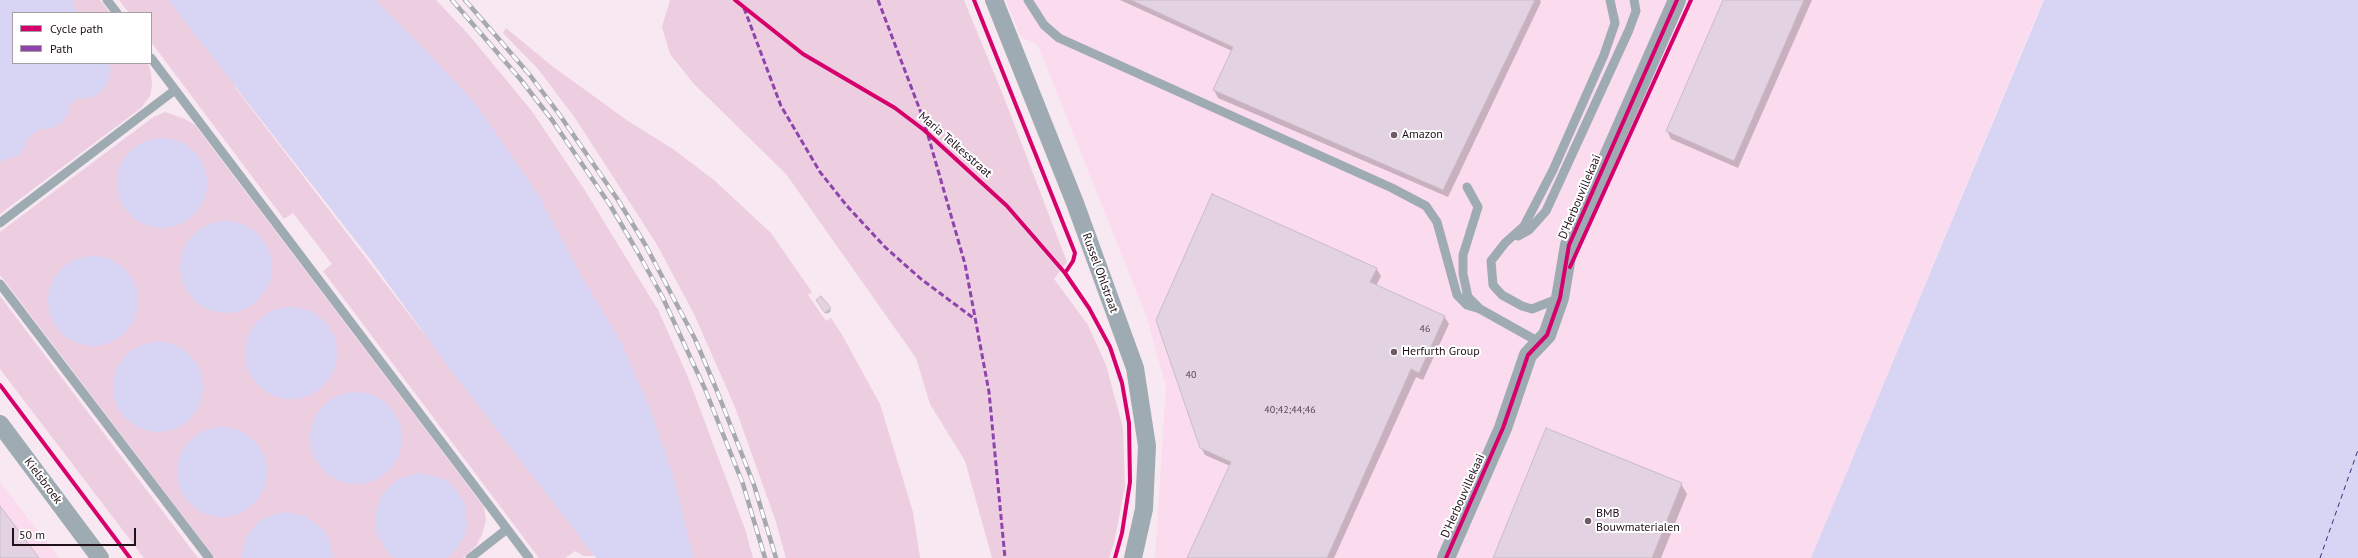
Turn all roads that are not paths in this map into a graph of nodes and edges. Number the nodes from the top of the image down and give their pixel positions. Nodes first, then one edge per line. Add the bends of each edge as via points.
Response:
1 (107, 0) edge
2 (994, 0) edge
3 (1028, 0) edge
4 (1610, 0) edge
5 (1634, 0) edge
6 (1677, 0) edge
7 (116, 12) edge
8 (152, 59) edge
9 (175, 90) junction
10 (1467, 187) dead end
11 (0, 223) edge
12 (1505, 243) junction
13 (0, 284) edge
14 (1560, 298) junction
15 (1480, 309) junction
16 (1534, 349) junction
17 (0, 424) edge
18 (507, 529) junction
19 (100, 558) edge
20 (208, 558) edge
21 (470, 558) edge
22 (529, 558) edge
23 (1133, 558) edge
24 (1446, 558) edge

1 - 7 lane
2 - 23 street, Russel Ohlstraat via 1075,203 1135,368 1147,446 1144,509
3 - 15 lane via 1044,25 1059,38 1392,188 1426,206 1437,222 1457,295 1467,305
4 - 12 lane via 1616,23 1604,55 1524,226
5 - 12 lane via 1636,10 1629,30 1546,211 1529,230
6 - 14 street, D'Herbouvillekaai via 1569,245
8 - 9 lane
9 - 11 lane
9 - 18 lane
10 - 15 lane via 1478,207 1463,255 1463,274 1468,297
12 - 14 lane via 1491,261 1493,285 1502,295 1532,309
13 - 20 lane
14 - 16 street, D'Herbouvillekaai via 1547,335
15 - 16 lane
16 - 24 street, D'Herbouvillekaai via 1503,428
17 - 19 street, Kielsbroek
18 - 21 lane
18 - 22 lane

